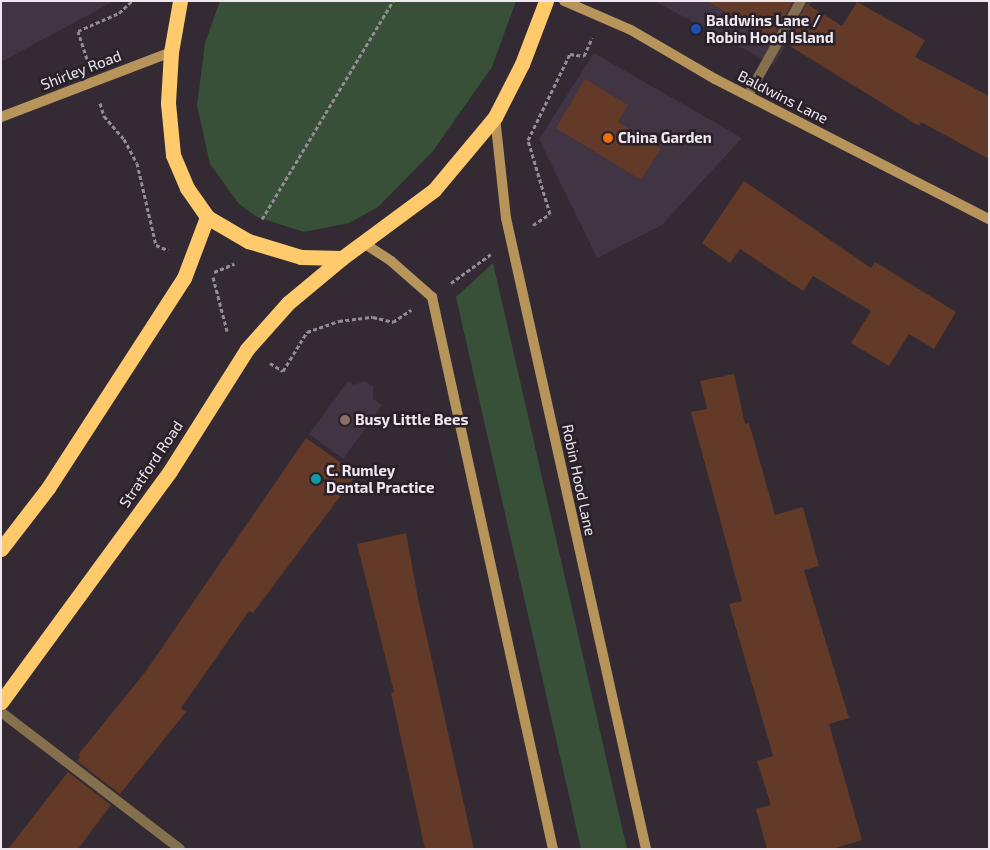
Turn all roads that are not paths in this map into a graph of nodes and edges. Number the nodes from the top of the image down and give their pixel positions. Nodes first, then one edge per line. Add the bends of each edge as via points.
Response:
1 (180, 1) edge
2 (546, 1) edge
3 (564, 1) edge
4 (801, 1) edge
5 (170, 52) junction
6 (748, 95) junction
7 (1, 117) edge
8 (495, 117) junction
9 (207, 217) junction
10 (989, 219) edge
11 (365, 244) junction
12 (342, 258) junction
13 (1, 549) edge
14 (1, 702) edge
15 (1, 712) edge
16 (180, 849) edge
17 (553, 849) edge
18 (646, 849) edge

1 - 5 highway
2 - 8 highway, Stratford Road via 522,64
3 - 6 street, Baldwins Lane via 631,30
4 - 6 lane
5 - 7 street, Shirley Road
5 - 9 highway via 168,103 173,155 187,188
6 - 10 street, Baldwins Lane
8 - 11 highway, Stratford Road via 434,190
8 - 18 street, Robin Hood Lane via 506,218
9 - 12 highway via 248,241 301,256
9 - 13 highway via 184,278 48,488
11 - 12 highway, Stratford Road
11 - 17 street via 392,261 432,297
12 - 14 highway, Stratford Road via 288,303 247,349 170,471
15 - 16 lane

